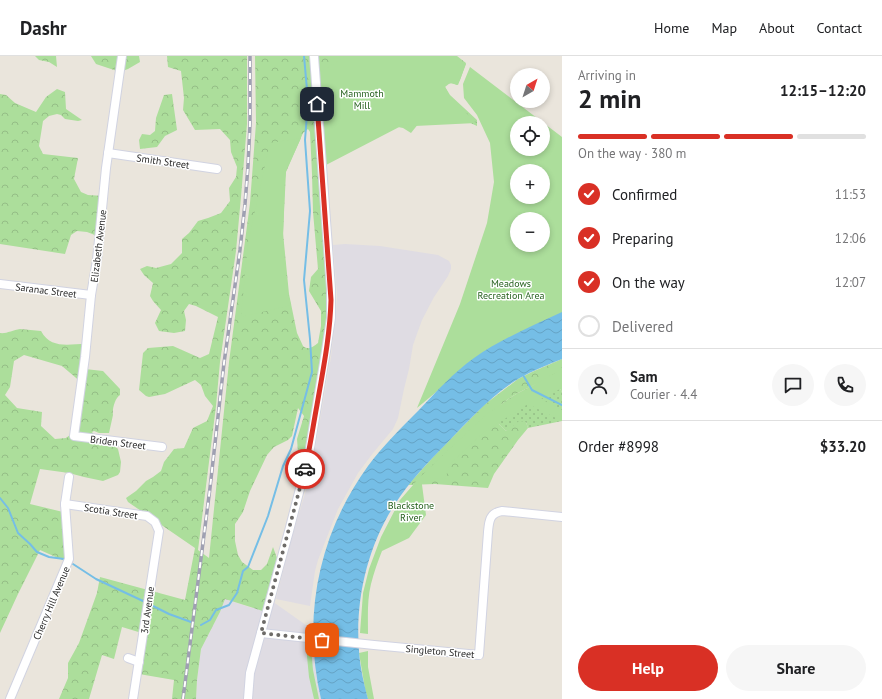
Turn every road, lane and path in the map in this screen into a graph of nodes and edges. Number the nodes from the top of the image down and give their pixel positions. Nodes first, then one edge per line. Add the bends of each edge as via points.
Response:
1 (122, 56) edge
2 (314, 56) edge
3 (321, 56) edge
4 (108, 153) junction
5 (217, 169) dead end
6 (0, 284) edge
7 (91, 295) junction
8 (74, 436) joint
9 (162, 447) dead end
10 (69, 477) dead end
11 (65, 504) junction
12 (562, 517) edge
13 (155, 522) joint
14 (261, 633) junction
15 (128, 658) dead end
16 (139, 662) junction
17 (10, 699) edge
18 (133, 699) edge
19 (248, 699) edge

1 - 4 street, Elizabeth Avenue
2 - 3 street
2 - 14 street via 331,288 330,318 309,454
4 - 5 street, Smith Street
4 - 7 street, Elizabeth Avenue
6 - 7 street, Saranac Street
7 - 8 street, Elizabeth Avenue
8 - 9 street, Briden Street
10 - 11 street
11 - 13 street, Scotia Street via 146,516
11 - 17 street, Cherry Hill Avenue via 69,559
12 - 14 street, Singleton Street via 502,511 491,517 479,655
13 - 16 street, 3rd Avenue via 159,531
14 - 19 street via 250,672
15 - 16 street
16 - 18 street, 3rd Avenue

